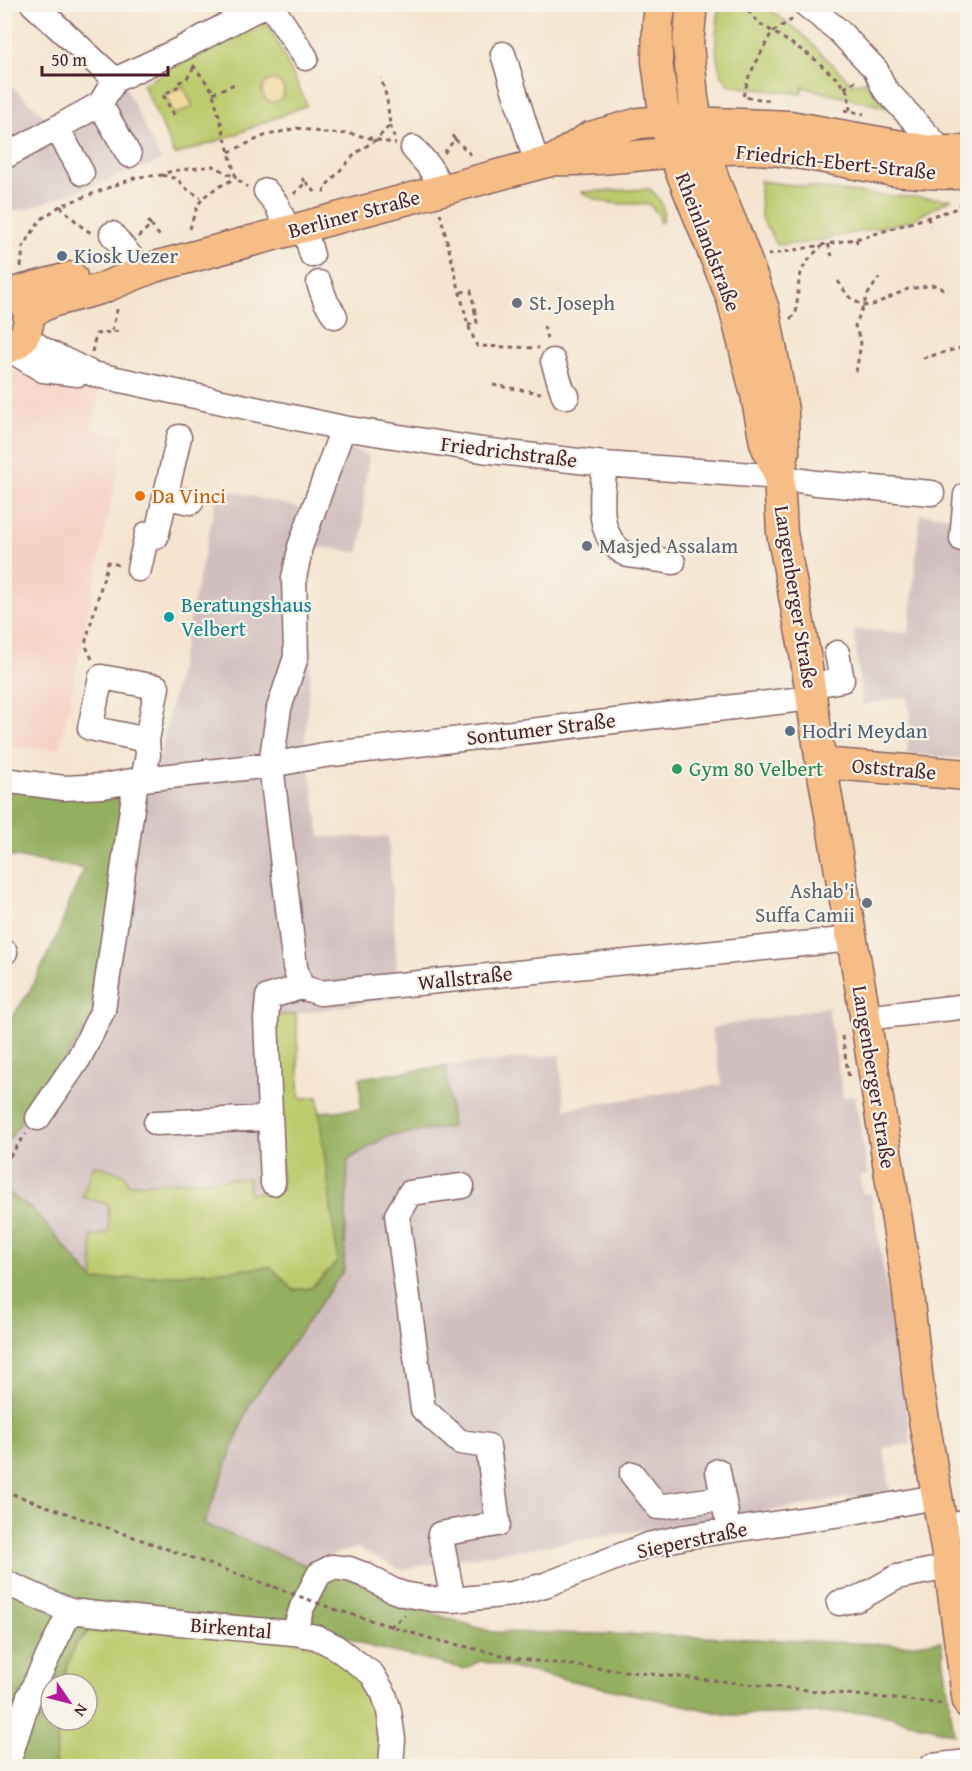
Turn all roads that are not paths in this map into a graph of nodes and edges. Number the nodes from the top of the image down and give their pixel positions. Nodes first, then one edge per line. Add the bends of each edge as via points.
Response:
1 (33, 4) edge
2 (268, 4) edge
3 (661, 4) edge
4 (692, 4) edge
5 (809, 5) edge
6 (503, 54) dead end
7 (306, 58) dead end
8 (115, 80) junction
9 (100, 104) junction
10 (665, 121) junction
11 (697, 121) junction
12 (57, 128) junction
13 (405, 147) road end
14 (704, 150) junction
15 (673, 152) junction
16 (955, 152) edge
17 (129, 155) dead end
18 (4, 157) edge
19 (546, 162) junction
20 (82, 173) dead end
21 (968, 174) edge
22 (259, 191) road end
23 (439, 192) junction
24 (296, 229) junction
25 (312, 255) dead end
26 (320, 283) dead end
27 (14, 315) edge
28 (335, 316) dead end
29 (554, 361) dead end
30 (565, 396) road end
31 (184, 416) junction
32 (340, 421) junction
33 (605, 464) junction
34 (782, 464) junction
35 (932, 493) dead end
36 (966, 495) edge
37 (161, 500) junction
38 (191, 502) dead end
39 (962, 539) dead end
40 (674, 562) dead end
41 (138, 569) road end
42 (837, 653) dead end
43 (810, 692) junction
44 (147, 740) dead end
45 (821, 763) junction
46 (272, 765) junction
47 (968, 775) edge
48 (4, 780) edge
49 (139, 780) junction
50 (852, 939) junction
51 (301, 987) junction
52 (968, 1006) edge
53 (853, 1027) junction
54 (38, 1118) road end
55 (269, 1118) junction
56 (156, 1123) dead end
57 (273, 1183) dead end
58 (462, 1186) dead end
59 (718, 1471) dead end
60 (632, 1474) dead end
61 (936, 1497) junction
62 (723, 1498) junction
63 (955, 1525) edge
64 (729, 1530) junction
65 (949, 1567) junction
66 (4, 1581) edge
67 (453, 1600) junction
68 (839, 1603) dead end
69 (70, 1611) junction
70 (294, 1633) junction
71 (956, 1703) edge
72 (968, 1762) edge
73 (7, 1767) edge
74 (391, 1767) edge
75 (932, 1767) edge

1 - 8 street
2 - 7 street
2 - 8 street via 188,58
3 - 10 main road, Rheinlandstraße via 657,61
4 - 11 main road, Rheinlandstraße via 688,44
5 - 16 street via 876,70 884,88
6 - 19 street
8 - 9 street
9 - 12 street
9 - 17 street
10 - 11 main road, Friedrich-Ebert-Straße
10 - 15 main road, Rheinlandstraße
10 - 19 main road, Berliner Straße via 639,123 590,136
11 - 14 main road, Rheinlandstraße
11 - 16 main road, Friedrich-Ebert-Straße via 790,126
12 - 18 street
12 - 20 street
13 - 23 street via 428,165
14 - 15 main road, Friedrich-Ebert-Straße
14 - 21 main road, Friedrich-Ebert-Straße via 754,149 896,171
14 - 34 main road, Rheinlandstraße via 764,309 783,410
15 - 19 main road, Berliner Straße
15 - 34 main road, Rheinlandstraße via 732,299 765,442
19 - 23 main road, Berliner Straße
22 - 24 street via 278,205
23 - 24 main road, Berliner Straße
24 - 25 street
24 - 27 main road, Berliner Straße via 138,249 100,289
26 - 28 street
27 - 31 street, Friedrichstraße via 43,370 93,374
29 - 30 street
31 - 32 street, Friedrichstraße
31 - 37 street
32 - 33 street, Friedrichstraße via 482,450
32 - 46 street via 299,550 294,578 296,657 279,708
33 - 34 street, Friedrichstraße
33 - 40 street via 601,516 616,545 628,555
34 - 35 street, Friedrichstraße via 816,483
34 - 43 main road, Langenberger Straße via 782,533
36 - 39 street
37 - 38 street
37 - 41 street via 156,537 147,534
42 - 43 street, Sontumer Straße via 842,680
43 - 45 main road, Langenberger Straße
43 - 46 street, Sontumer Straße
44 - 49 street via 148,755
45 - 47 main road, Oststraße
45 - 50 main road, Langenberger Straße
46 - 49 street, Sontumer Straße
46 - 51 street via 295,967
48 - 49 street, Sontumer Straße via 64,788
49 - 54 street via 103,1010 79,1058
50 - 51 street, Wallstraße via 320,993
50 - 53 main road, Langenberger Straße
51 - 55 street via 268,997
52 - 53 street
53 - 61 main road, Langenberger Straße via 907,1284 908,1375
55 - 56 street
55 - 57 street
58 - 67 street via 410,1193 397,1215 423,1409 460,1442 488,1446 498,1524 440,1534
59 - 62 street
60 - 62 street via 658,1507
61 - 63 main road, Langenberger Straße
61 - 64 street, Sieperstraße
62 - 64 street
63 - 65 main road, Langenberger Straße
64 - 67 street, Sieperstraße via 648,1545 512,1594
65 - 68 street via 897,1577 858,1599
65 - 71 main road, Langenberger Straße via 959,1638
66 - 69 street, Birkental
67 - 70 street, Birkental via 403,1594 365,1575 332,1567 319,1574
69 - 70 street, Birkental
69 - 73 street via 29,1696
70 - 74 street via 334,1646 372,1674 389,1711
72 - 75 street

